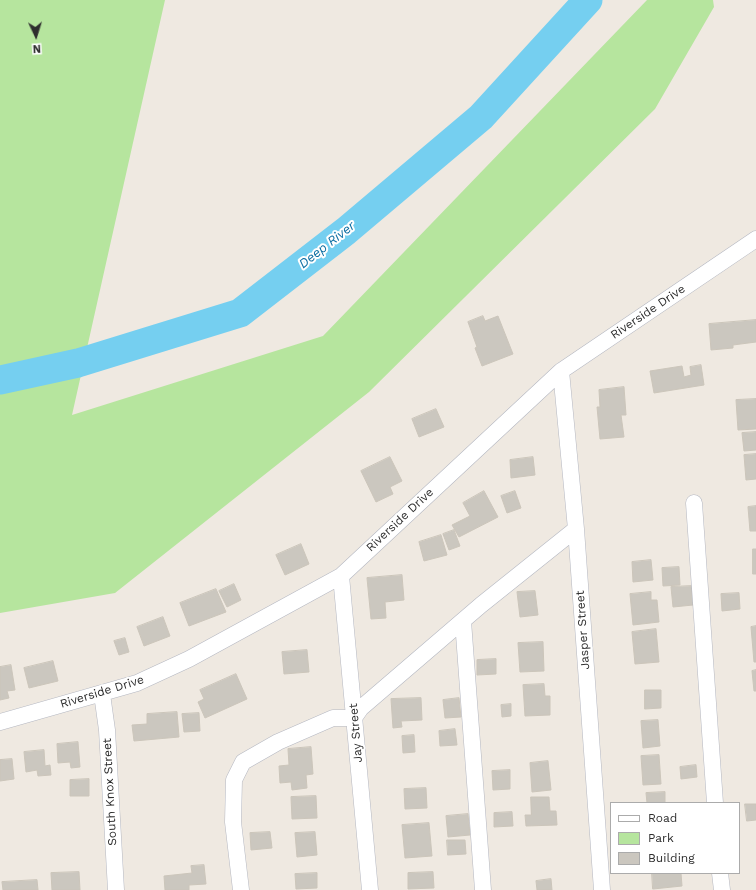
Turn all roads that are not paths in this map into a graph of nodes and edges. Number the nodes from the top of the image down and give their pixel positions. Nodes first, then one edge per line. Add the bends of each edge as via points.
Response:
1 (756, 239) edge
2 (561, 371) junction
3 (694, 503) dead end
4 (576, 529) junction
5 (341, 576) junction
6 (462, 621) junction
7 (102, 694) junction
8 (354, 718) junction
9 (0, 722) edge
10 (715, 802) edge
11 (720, 874) edge
12 (116, 890) edge
13 (241, 890) edge
14 (370, 890) edge
15 (482, 890) edge
16 (602, 890) edge
17 (722, 890) edge

1 - 2 street, Riverside Drive
2 - 4 street, Jasper Street
2 - 5 street, Riverside Drive
3 - 10 street
4 - 6 street
4 - 16 street, Jasper Street
5 - 7 street, Riverside Drive via 189,659 137,683
5 - 8 street, Jay Street
6 - 8 street via 361,708
6 - 15 street
7 - 9 street, Riverside Drive
7 - 12 street, South Knox Street via 107,730
8 - 13 street via 333,718 278,742 243,762 234,780 233,822
8 - 14 street, Jay Street
11 - 17 street

